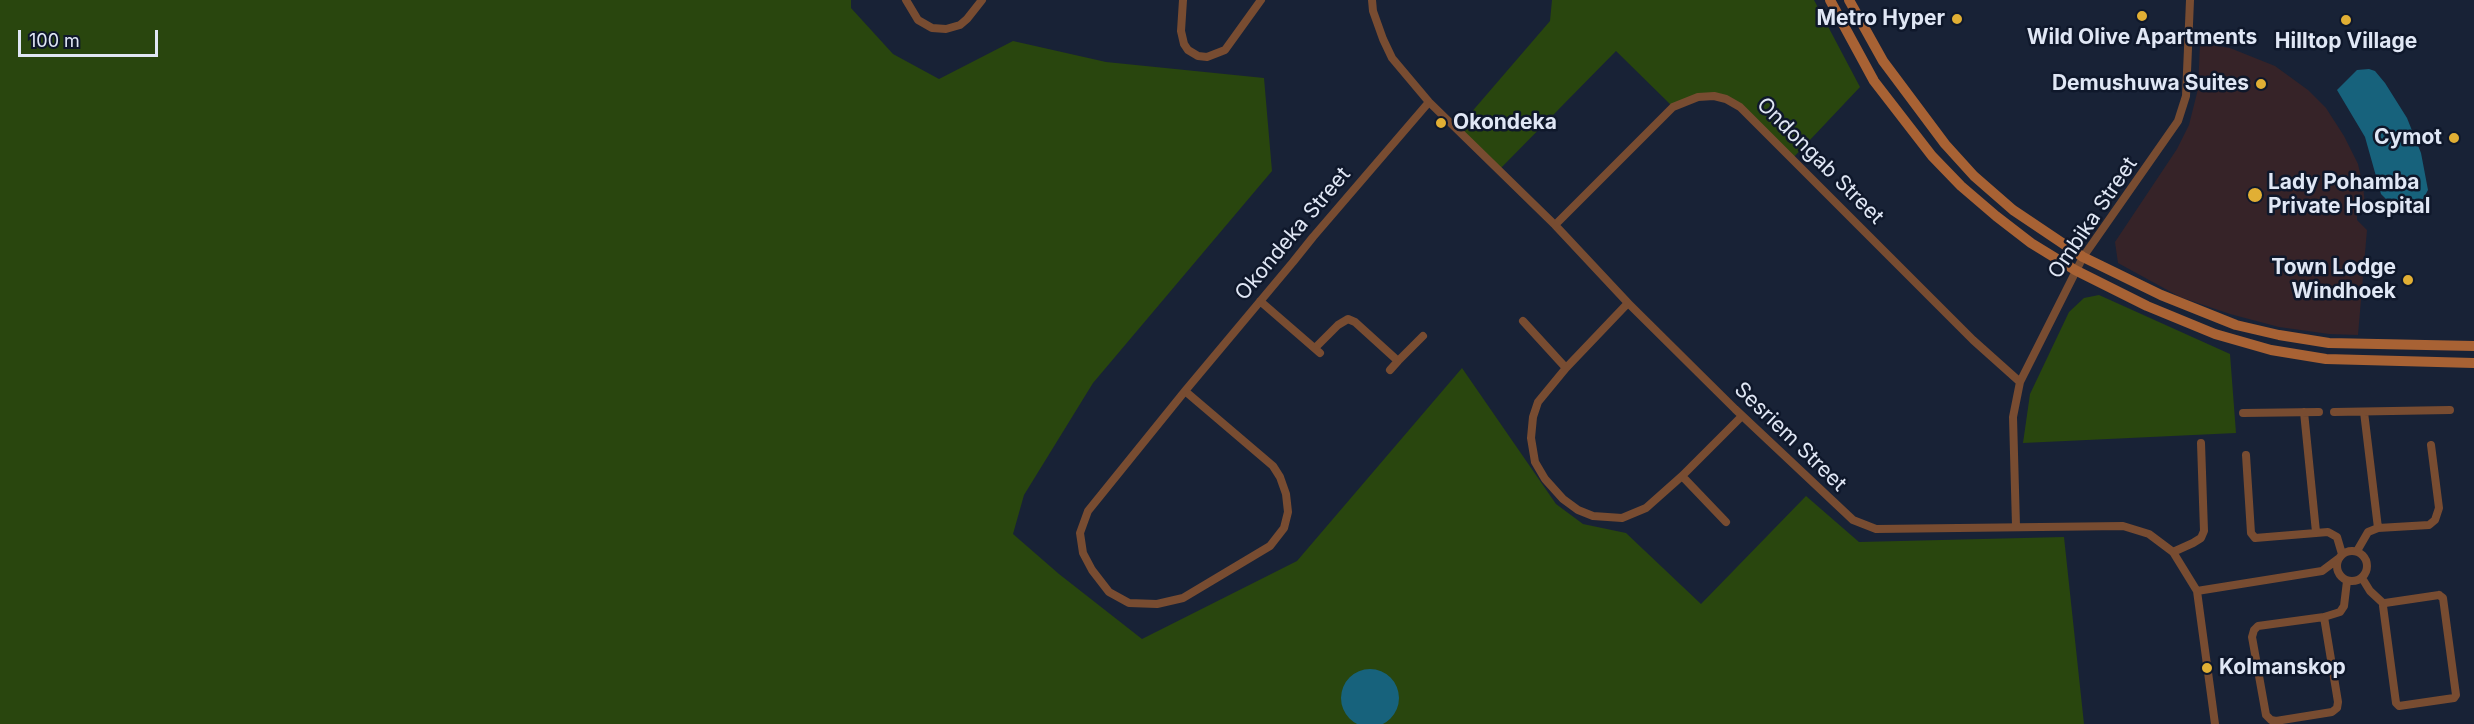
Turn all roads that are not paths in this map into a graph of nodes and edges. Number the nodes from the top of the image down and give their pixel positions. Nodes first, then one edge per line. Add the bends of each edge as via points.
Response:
1 (906, 0) edge
2 (982, 0) edge
3 (1183, 0) edge
4 (1261, 0) edge
5 (1372, 0) edge
6 (1830, 0) edge
7 (1849, 0) edge
8 (2190, 0) edge
9 (1429, 102) junction
10 (1555, 225) junction
11 (2083, 257) junction
12 (2075, 270) junction
13 (1260, 302) junction
14 (1628, 303) junction
15 (1523, 321) dead end
16 (1423, 336) dead end
17 (2474, 346) edge
18 (1398, 361) junction
19 (2474, 363) edge
20 (1566, 368) junction
21 (1390, 370) dead end
22 (2020, 382) junction
23 (1185, 391) junction
24 (2450, 410) dead end
25 (2304, 412) junction
26 (2319, 412) dead end
27 (2334, 412) dead end
28 (2364, 412) junction
29 (2243, 413) dead end
30 (1742, 416) junction
31 (2201, 443) dead end
32 (2431, 445) dead end
33 (2246, 455) dead end
34 (1682, 476) junction
35 (1726, 522) dead end
36 (2016, 526) junction
37 (2378, 528) junction
38 (2316, 532) junction
39 (2357, 551) junction
40 (2174, 552) junction
41 (2340, 556) junction
42 (2322, 571) junction
43 (2362, 578) junction
44 (2345, 579) junction
45 (2196, 591) junction
46 (2384, 604) junction
47 (2324, 617) junction
48 (2215, 724) edge

1 - 2 street via 918,20 932,28 946,29 967,19
3 - 4 street via 1184,44 1198,56 1208,57 1225,50
5 - 9 street, Sesriem Street via 1392,58
6 - 12 main road via 1874,81 1932,156 1996,216
7 - 11 main road via 1883,62 1952,152 2013,210
8 - 11 street, Ombika Street via 2183,109 2164,145
9 - 10 street, Sesriem Street
9 - 13 street, Okondeka Street
10 - 14 street, Sesriem Street
10 - 22 street, Ondongab Street via 1673,107 1698,97 1726,99 1740,107
11 - 12 street, Ombika Street
11 - 17 main road via 2161,295 2236,325 2279,335 2341,344
12 - 19 main road via 2147,306 2271,350 2326,359
12 - 22 street, Ombika Street
13 - 18 street via 1318,350 1348,319
13 - 23 street, Okondeka Street
14 - 20 street
14 - 30 street, Sesriem Street
15 - 20 street
16 - 18 street
18 - 21 street
20 - 34 street via 1538,402 1531,438 1535,462 1563,499 1593,516 1622,518 1646,508
22 - 36 street, Ombika Street via 2013,417
23 - 23 street, Okondeka Street via 1088,511 1080,533 1083,553 1092,570 1109,592 1129,603 1157,604 1183,598 1270,546 1284,528 1288,512 1280,477
24 - 28 street
25 - 26 street
25 - 29 street
25 - 38 street
27 - 28 street
28 - 37 street
30 - 34 street
30 - 36 street, Sesriem Street via 1839,509 1864,526
31 - 40 street via 2204,531 2193,543
32 - 37 street via 2439,508 2435,520 2429,525
33 - 38 street via 2251,533 2255,538
34 - 35 street
36 - 40 street, Sesriem Street via 2123,526 2150,534
37 - 39 street via 2364,536
38 - 41 street via 2337,537
39 - 41 street
39 - 43 street via 2367,564
40 - 45 street, Sesriem Street
41 - 42 street
41 - 44 street via 2337,570
42 - 44 street
42 - 45 street
43 - 44 street
43 - 46 street
44 - 47 street via 2344,606 2340,612
45 - 48 street, Sesriem Street
46 - 46 street via 2396,703 2399,706 2454,698 2443,598 2439,595
47 - 47 street via 2258,626 2254,630 2266,715 2271,720 2332,712 2337,708

